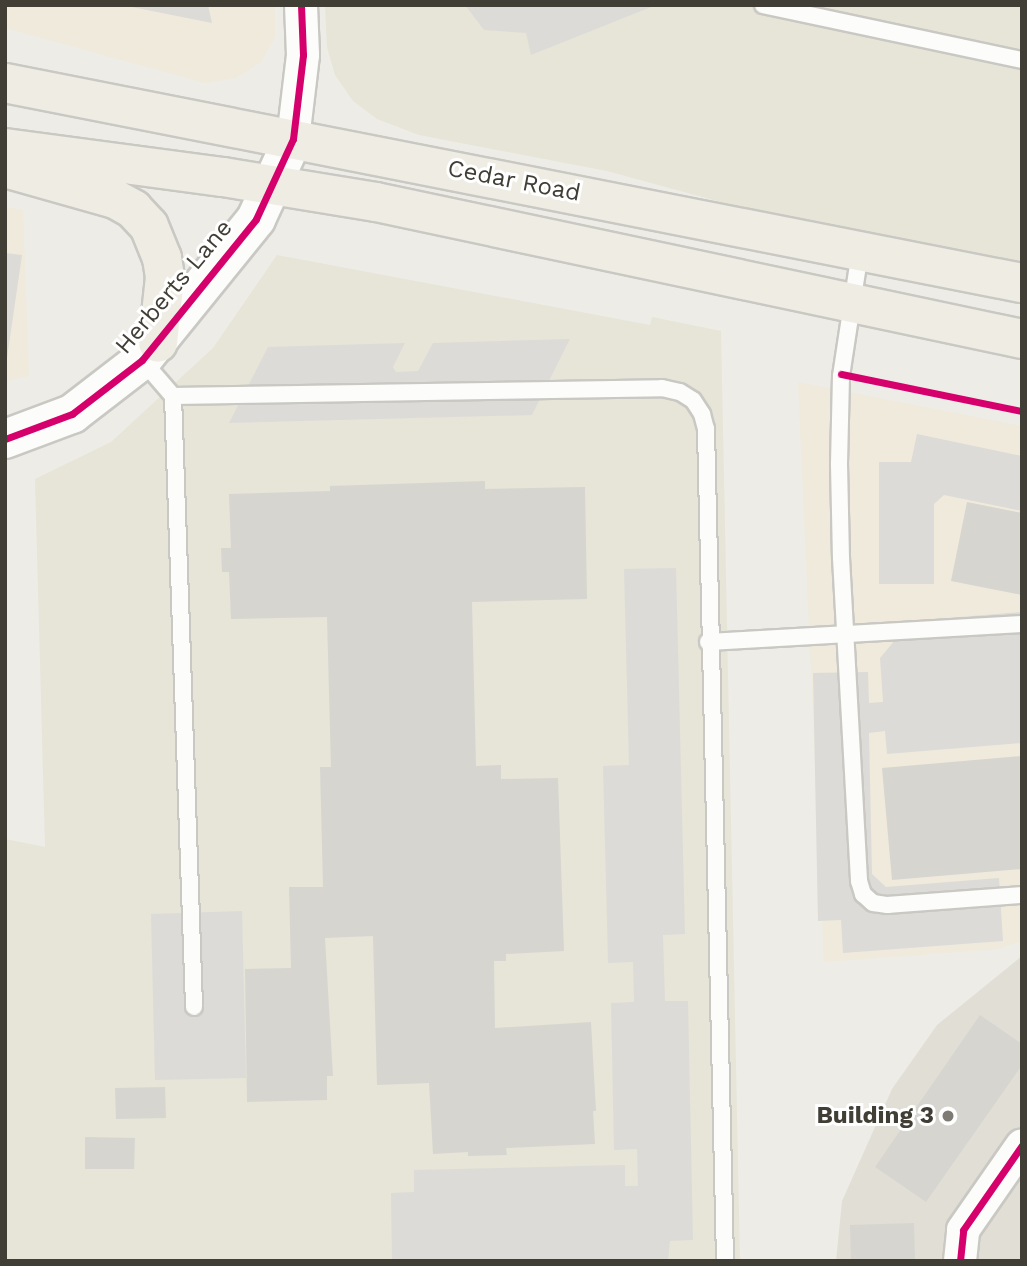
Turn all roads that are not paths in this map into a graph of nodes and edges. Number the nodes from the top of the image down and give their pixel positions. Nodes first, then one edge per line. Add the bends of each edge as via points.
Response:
1 (300, 5) edge
2 (763, 5) edge
3 (1022, 61) edge
4 (5, 82) edge
5 (293, 139) junction
6 (5, 149) edge
7 (5, 168) edge
8 (274, 185) junction
9 (860, 252) junction
10 (1022, 283) edge
11 (851, 302) junction
12 (1022, 339) edge
13 (150, 351) junction
14 (173, 396) junction
15 (5, 439) edge
16 (1022, 624) edge
17 (846, 635) junction
18 (708, 642) junction
19 (1022, 895) edge
20 (194, 1007) dead end
21 (1022, 1144) edge
22 (725, 1261) edge
23 (960, 1261) edge

1 - 5 street via 303,55
2 - 3 lane
4 - 5 main road, Cedar Road
5 - 8 street, Herberts Lane
5 - 9 main road, Cedar Road
6 - 8 main road, Cedar Road
7 - 13 main road via 115,199 149,226 165,277
8 - 11 main road, Cedar Road via 376,202
8 - 13 street, Herberts Lane via 249,230
9 - 10 main road, Cedar Road
9 - 11 lane
11 - 12 main road, Cedar Road
11 - 17 lane via 839,421
13 - 14 lane
13 - 15 street, Herberts Lane via 72,414
14 - 18 lane via 662,388 680,392 693,400 706,429
14 - 20 lane
16 - 17 lane
17 - 18 lane
17 - 19 lane via 863,894 873,903 888,905
18 - 22 lane
21 - 23 street via 963,1230

